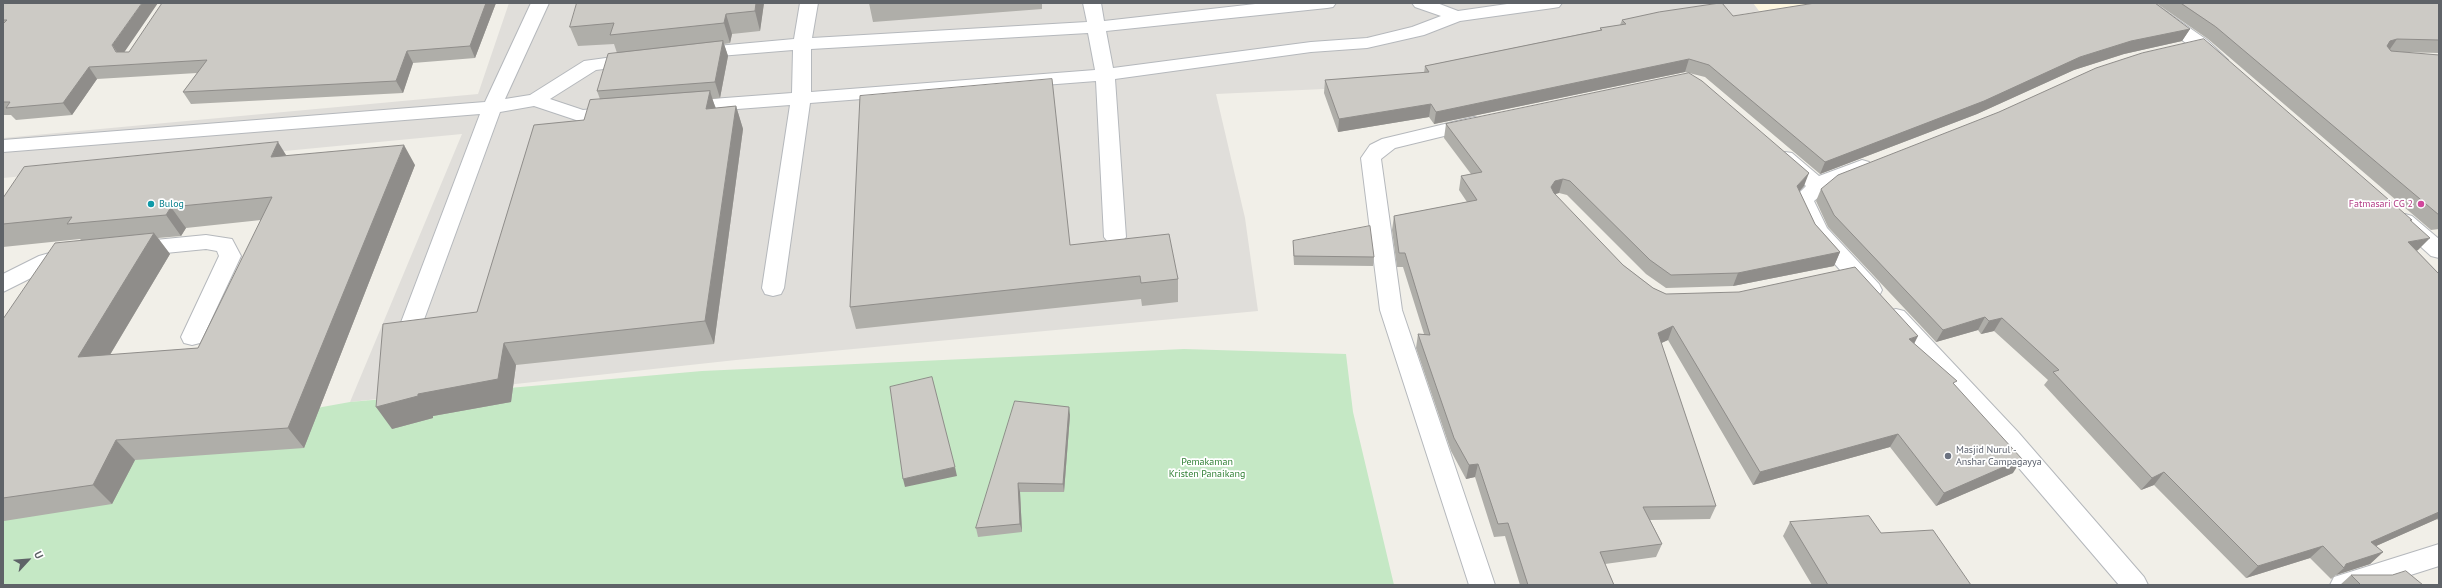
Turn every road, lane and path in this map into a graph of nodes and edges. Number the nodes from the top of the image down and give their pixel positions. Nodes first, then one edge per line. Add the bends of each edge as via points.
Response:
1 (540, 3) edge
2 (809, 3) edge
3 (1092, 3) edge
4 (1327, 3) edge
5 (1421, 3) edge
6 (1553, 3) edge
7 (2143, 3) edge
8 (1457, 16) junction
9 (1095, 27) junction
10 (802, 44) junction
11 (2201, 44) junction
12 (2172, 50) edge
13 (675, 56) edge
14 (652, 58) edge
15 (2230, 70) edge
16 (1105, 75) junction
17 (801, 98) junction
18 (535, 100) junction
19 (492, 107) junction
20 (668, 109) edge
21 (636, 111) edge
22 (1491, 120) edge
23 (1770, 145) edge
24 (3, 146) edge
25 (1882, 160) edge
26 (1819, 186) junction
27 (2391, 210) edge
28 (1115, 237) dead end
29 (119, 250) edge
30 (2439, 251) edge
31 (87, 253) edge
32 (1853, 271) junction
33 (1830, 275) edge
34 (3, 284) edge
35 (773, 288) dead end
36 (411, 325) edge
37 (192, 337) dead end
38 (2439, 555) edge
39 (1482, 585) edge
40 (2135, 585) edge
41 (2343, 585) edge

1 - 19 street
2 - 10 street
3 - 9 street
4 - 9 street
5 - 8 street
6 - 8 street
7 - 11 street
8 - 16 street via 1418,31 1367,43 1311,47
9 - 10 street
9 - 16 street
10 - 13 street
10 - 17 street
11 - 12 street
11 - 15 street
14 - 18 street via 591,65
16 - 17 street
16 - 28 street
17 - 20 street
17 - 35 street
18 - 19 street
18 - 21 street via 582,116
19 - 24 street
19 - 36 street
22 - 39 street via 1389,143 1377,150 1371,158 1391,310
23 - 26 street
25 - 26 street via 1825,181
26 - 32 street via 1803,199 1818,232
27 - 30 street
29 - 37 street via 206,242 224,244 230,256
31 - 34 street via 58,257
32 - 33 street
32 - 40 street via 2009,439
38 - 41 street

